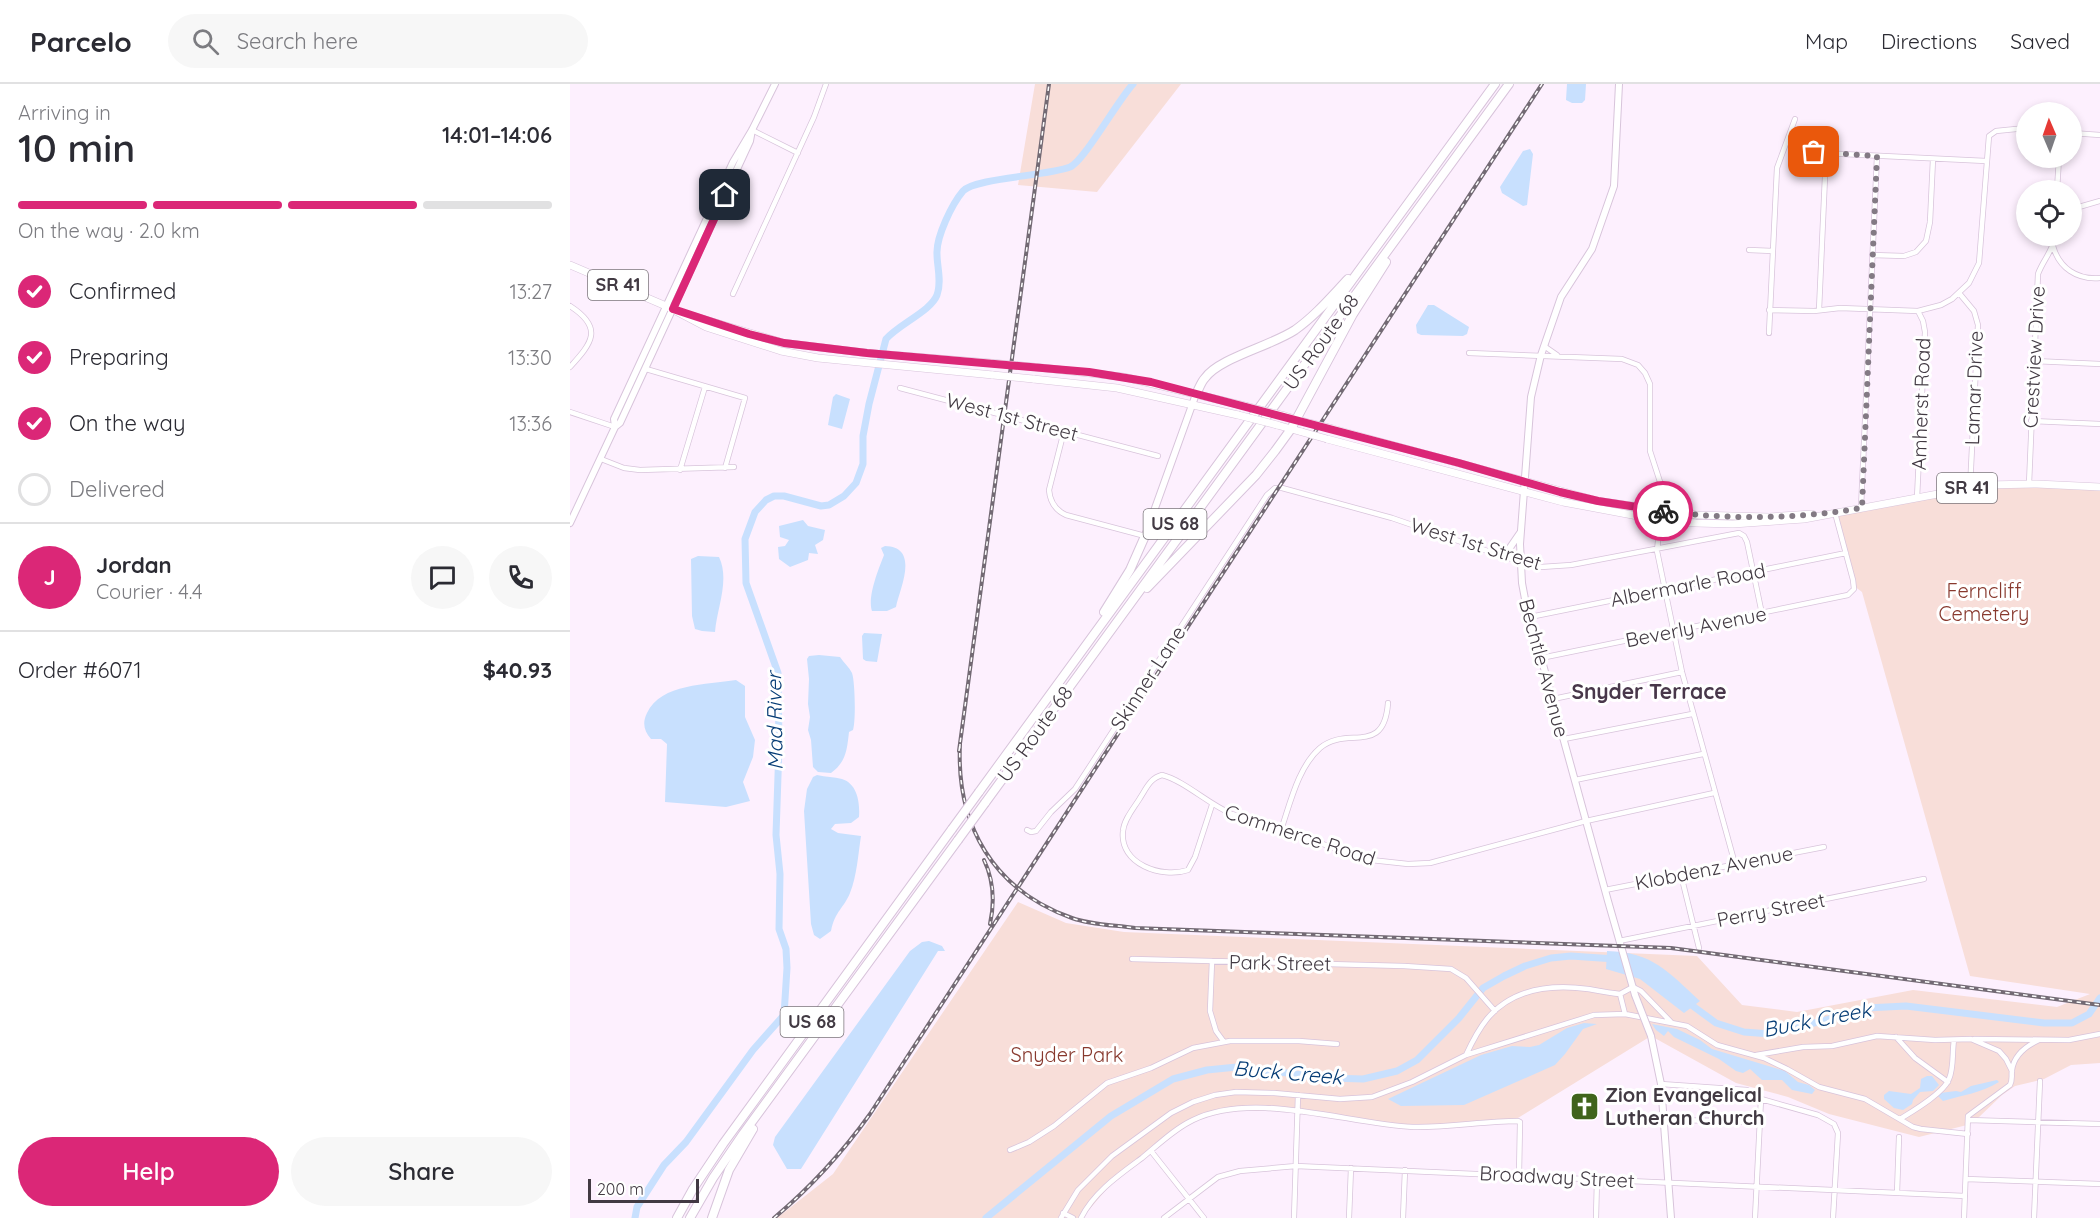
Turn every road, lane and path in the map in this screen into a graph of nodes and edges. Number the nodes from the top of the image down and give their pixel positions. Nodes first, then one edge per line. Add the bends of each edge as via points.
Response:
1 (775, 84) edge
2 (826, 84) edge
3 (1495, 84) edge
4 (1509, 84) edge
5 (1619, 84) edge
6 (1795, 119) dead end
7 (2016, 129) edge
8 (752, 130) junction
9 (2082, 134) edge
10 (2100, 135) edge
11 (1787, 142) junction
12 (798, 153) junction
13 (1826, 154) junction
14 (1877, 156) junction
15 (1933, 159) junction
16 (1986, 161) junction
17 (1435, 186) junction
18 (2100, 201) edge
19 (2082, 206) edge
20 (2053, 246) joint
21 (1749, 249) dead end
22 (1773, 251) junction
23 (1371, 255) junction
24 (1872, 255) junction
25 (570, 265) edge
26 (2100, 278) edge
27 (1959, 293) junction
28 (733, 294) dead end
29 (570, 306) edge
30 (666, 306) junction
31 (673, 309) junction
32 (1769, 310) junction
33 (1819, 310) junction
34 (1870, 310) junction
35 (1918, 311) junction
36 (1769, 333) dead end
37 (652, 337) junction
38 (1544, 346) junction
39 (1469, 353) dead end
40 (1541, 355) junction
41 (1560, 356) junction
42 (2034, 361) junction
43 (2100, 364) edge
44 (570, 367) edge
45 (646, 369) junction
46 (705, 387) junction
47 (900, 388) dead end
48 (1196, 394) junction
49 (1191, 405) junction
50 (570, 412) edge
51 (1296, 419) junction
52 (2031, 421) junction
53 (2100, 424) edge
54 (615, 427) junction
55 (1291, 429) junction
56 (1064, 431) junction
57 (1158, 456) dead end
58 (600, 459) junction
59 (734, 467) dead end
60 (725, 468) junction
61 (680, 470) junction
62 (1523, 481) junction
63 (2029, 484) junction
64 (2100, 487) edge
65 (1970, 488) junction
66 (1523, 491) junction
67 (1917, 498) junction
68 (1862, 508) junction
69 (1257, 510) joint
70 (1661, 511) junction
71 (1835, 513) junction
72 (1659, 520) junction
73 (570, 523) edge
74 (1520, 533) junction
75 (1145, 536) junction
76 (1657, 547) junction
77 (1846, 553) junction
78 (1496, 554) junction
79 (1520, 562) junction
80 (1754, 572) junction
81 (1665, 590) junction
82 (1762, 614) junction
83 (1120, 617) junction
84 (1530, 617) junction
85 (1673, 632) junction
86 (1542, 658) junction
87 (1682, 672) junction
88 (1063, 677) junction
89 (1553, 699) junction
90 (1388, 703) dead end
91 (1692, 714) junction
92 (1564, 739) junction
93 (1703, 754) junction
94 (1575, 780) junction
95 (1714, 794) junction
96 (1212, 805) junction
97 (1586, 821) junction
98 (1027, 830) dead end
99 (1281, 830) junction
100 (1824, 847) dead end
101 (1735, 864) junction
102 (1681, 875) junction
103 (1923, 879) dead end
104 (1605, 890) junction
105 (1694, 925) junction
106 (1619, 941) junction
107 (1699, 948) dead end
108 (1132, 959) dead end
109 (1212, 961) junction
110 (1632, 984) junction
111 (1620, 994) junction
112 (1495, 1011) junction
113 (1625, 1014) junction
114 (1672, 1022) junction
115 (2100, 1034) edge
116 (1896, 1037) junction
117 (1954, 1040) junction
118 (1971, 1040) junction
119 (2039, 1040) junction
120 (1224, 1042) junction
121 (1337, 1044) dead end
122 (1466, 1055) junction
123 (1754, 1055) junction
124 (2012, 1071) junction
125 (783, 1080) junction
126 (2040, 1081) dead end
127 (1948, 1082) junction
128 (1661, 1084) junction
129 (1298, 1095) junction
130 (1761, 1099) junction
131 (1298, 1111) junction
132 (1900, 1119) junction
133 (1663, 1120) junction
134 (1968, 1120) junction
135 (2038, 1122) junction
136 (1760, 1124) junction
137 (2100, 1124) edge
138 (1968, 1134) junction
139 (1899, 1137) dead end
140 (1010, 1150) dead end
141 (1151, 1151) junction
142 (1296, 1166) junction
143 (1351, 1168) junction
144 (1405, 1170) junction
145 (1519, 1175) junction
146 (1597, 1179) junction
147 (1966, 1179) junction
148 (2035, 1181) junction
149 (1668, 1183) junction
150 (2100, 1184) edge
151 (1756, 1187) junction
152 (1834, 1190) junction
153 (1897, 1193) junction
154 (1965, 1196) junction
155 (1189, 1199) junction
156 (1061, 1216) edge
157 (678, 1218) edge
158 (690, 1218) edge
159 (712, 1218) edge
160 (1073, 1218) edge
161 (1081, 1218) edge
162 (1164, 1218) edge
163 (1204, 1218) edge
164 (1294, 1218) edge
165 (1348, 1218) edge
166 (1403, 1218) edge
167 (1596, 1218) edge
168 (1671, 1218) edge
169 (1755, 1218) edge
170 (1833, 1218) edge
171 (1964, 1218) edge
172 (2034, 1218) edge

1 - 8 street
2 - 12 street
3 - 23 highway, US Route 68 / US 68
4 - 17 highway, US Route 68 / US 68
5 - 38 street, Bechtle Avenue via 1614,186 1598,238 1561,297
6 - 11 street
7 - 16 street via 1991,133
8 - 12 street
8 - 30 street via 733,162
8 - 31 street
9 - 10 street
11 - 13 street
11 - 22 street via 1777,168
12 - 28 street
13 - 14 street
13 - 33 street
14 - 15 street
14 - 24 street
15 - 16 street
15 - 24 street via 1929,230 1923,246 1904,256
16 - 27 street via 1979,263
17 - 51 highway via 1358,305
17 - 83 highway, US Route 68 / US 68
18 - 19 street
20 - 26 street via 2057,257 2072,273
20 - 42 street, Crestview Drive via 2038,274
21 - 22 street
22 - 32 street
23 - 48 highway via 1304,323 1271,344 1215,368
23 - 88 highway, US Route 68 / US 68
24 - 34 street
25 - 30 main road, West 1st Street / SR 41
27 - 35 street via 1941,305
27 - 65 street, Lamar Drive via 1974,311 1978,325
29 - 44 street via 588,321 592,332 589,346
30 - 31 main road, West 1st Street / SR 41
30 - 37 street
31 - 45 street
31 - 48 main road, West 1st Street / SR 41, bridge via 784,343 1124,377
31 - 49 main road, West 1st Street / SR 41, bridge via 706,327 781,351 818,358 1117,388
32 - 33 street
32 - 36 street
33 - 34 street
34 - 35 street
34 - 68 street
35 - 67 street, Amherst Road via 1924,332
37 - 45 street via 643,360
37 - 54 street via 614,419
38 - 40 street, Bechtle Avenue
38 - 41 street
39 - 40 street
40 - 41 street
40 - 62 street, Bechtle Avenue via 1531,397
41 - 70 street via 1622,359 1638,365 1645,373 1651,389 1650,451 1662,485
42 - 43 street
42 - 52 street, Crestview Drive
45 - 46 street
45 - 54 street
46 - 60 street via 745,398
46 - 61 street
47 - 56 street, West 1st Street
48 - 49 street
48 - 51 main road, West 1st Street / SR 41, bridge
49 - 55 main road, West 1st Street / SR 41, bridge
49 - 75 street
50 - 54 street
51 - 55 highway
51 - 62 main road, West 1st Street / SR 41, bridge
52 - 53 street
52 - 63 street, Crestview Drive
54 - 58 street
55 - 66 main road, West 1st Street / SR 41, bridge
55 - 83 highway via 1256,475
56 - 57 street, West 1st Street
56 - 75 street via 1049,490 1055,508 1066,515
58 - 61 street via 631,469
58 - 73 street
59 - 60 street
60 - 61 street
62 - 66 street, Bechtle Avenue
62 - 70 main road, West 1st Street / SR 41 via 1598,501
63 - 64 main road, West 1st Street / SR 41
63 - 65 main road, West 1st Street / SR 41
65 - 67 main road, West 1st Street / SR 41
66 - 72 main road, West 1st Street / SR 41
66 - 74 street, Bechtle Avenue
67 - 68 main road, West 1st Street / SR 41
68 - 71 main road, West 1st Street / SR 41
69 - 78 street, West 1st Street via 1270,491 1282,488 1392,518
69 - 98 street, Skinner Lane via 1075,789 1036,831
70 - 71 main road, West 1st Street / SR 41 via 1769,518
70 - 72 street
71 - 72 main road, West 1st Street / SR 41 via 1733,524
71 - 77 street
72 - 76 street
74 - 78 street via 1509,549
74 - 79 street, Bechtle Avenue
75 - 88 highway via 1121,586
76 - 79 street, West 1st Street via 1556,567
76 - 80 street, West 1st Street via 1734,533 1743,535
76 - 81 street
77 - 80 street, Albermarle Road
77 - 82 street, Beverly Avenue via 1854,586 1851,594
78 - 79 street, West 1st Street
79 - 84 street, Bechtle Avenue
80 - 81 street, Albermarle Road
80 - 82 street
81 - 84 street, Albermarle Road
81 - 85 street
82 - 85 street, Beverly Avenue
83 - 125 highway, US Route 68 / US 68, bridge
84 - 86 street, Bechtle Avenue
85 - 86 street, Beverly Avenue
85 - 87 street
86 - 89 street, Bechtle Avenue
87 - 89 street
87 - 91 street
88 - 157 highway, US Route 68 / US 68, bridge via 723,1144
89 - 92 street, Bechtle Avenue
90 - 99 street via 1383,726 1373,735 1340,738 1318,750 1302,774
91 - 92 street
91 - 93 street
92 - 94 street, Bechtle Avenue
93 - 94 street
93 - 95 street
94 - 97 street, Bechtle Avenue
95 - 97 street, Commerce Road
95 - 101 street
96 - 96 street, Commerce Road via 1188,870 1151,868 1131,858 1124,843 1123,827 1152,779 1165,776
96 - 99 street, Commerce Road
97 - 99 street, Commerce Road via 1448,858 1408,864 1371,860
97 - 104 street, Bechtle Avenue
100 - 101 street, Klobdenz Avenue
101 - 102 street, Klobdenz Avenue
102 - 104 street, Klobdenz Avenue
102 - 105 street
103 - 105 street, Perry Street
104 - 106 street, Bechtle Avenue
105 - 106 street, Perry Street
105 - 107 street
106 - 110 street, Bechtle Avenue
108 - 109 street, Park Street
109 - 112 street, Park Street via 1451,969 1458,971
109 - 120 street via 1210,1011
110 - 111 street
110 - 114 street
110 - 128 street, Bechtle Avenue, bridge via 1651,1036
111 - 112 street via 1566,987 1537,989 1516,996
111 - 113 street
112 - 122 street
113 - 114 street
113 - 122 street via 1586,1017
114 - 123 street via 1693,1028 1718,1045
115 - 119 street via 2080,1040
116 - 117 street
116 - 123 street via 1877,1036 1832,1046
116 - 127 street
117 - 118 street
117 - 127 street
118 - 119 street
118 - 124 street via 1999,1051
119 - 124 street via 2020,1053
120 - 121 street
120 - 140 street via 1185,1050 1151,1068 1113,1080 1054,1126
122 - 129 street via 1372,1097
123 - 132 street via 1819,1087 1865,1099
124 - 134 street via 2010,1085 1971,1112
125 - 158 highway, US 68 via 726,1158
125 - 159 highway via 729,1170
126 - 135 street
127 - 132 street
128 - 130 street via 1741,1089
128 - 133 street, Bechtle Avenue
129 - 131 street
129 - 156 street via 1236,1092 1182,1107 1112,1156 1086,1181
130 - 136 street
130 - 152 street via 1811,1112 1834,1124 1838,1133
131 - 141 street via 1240,1108 1214,1112 1188,1123
131 - 142 street
131 - 145 street via 1413,1126 1518,1120
132 - 138 street via 1921,1129
133 - 136 street
133 - 149 street, Bechtle Avenue
134 - 135 street
134 - 138 street
135 - 137 street
135 - 148 street
136 - 151 street
138 - 147 street
139 - 153 street
141 - 155 street
141 - 161 street via 1105,1187
142 - 143 street, Broadway Street
142 - 155 street, Broadway Street via 1224,1174
142 - 164 street
143 - 144 street, Broadway Street
143 - 165 street
144 - 145 street, Broadway Street
144 - 166 street
145 - 146 street, Broadway Street
146 - 149 street, Broadway Street
146 - 167 street
147 - 148 street
147 - 154 street
148 - 150 street
148 - 172 street
149 - 151 street, Broadway Street
149 - 168 street, Bechtle Avenue
151 - 152 street, Broadway Street
151 - 169 street
152 - 153 street, Broadway Street
152 - 170 street
153 - 154 street, Broadway Street
154 - 171 street
155 - 162 street, Broadway Street
155 - 163 street
156 - 160 street

